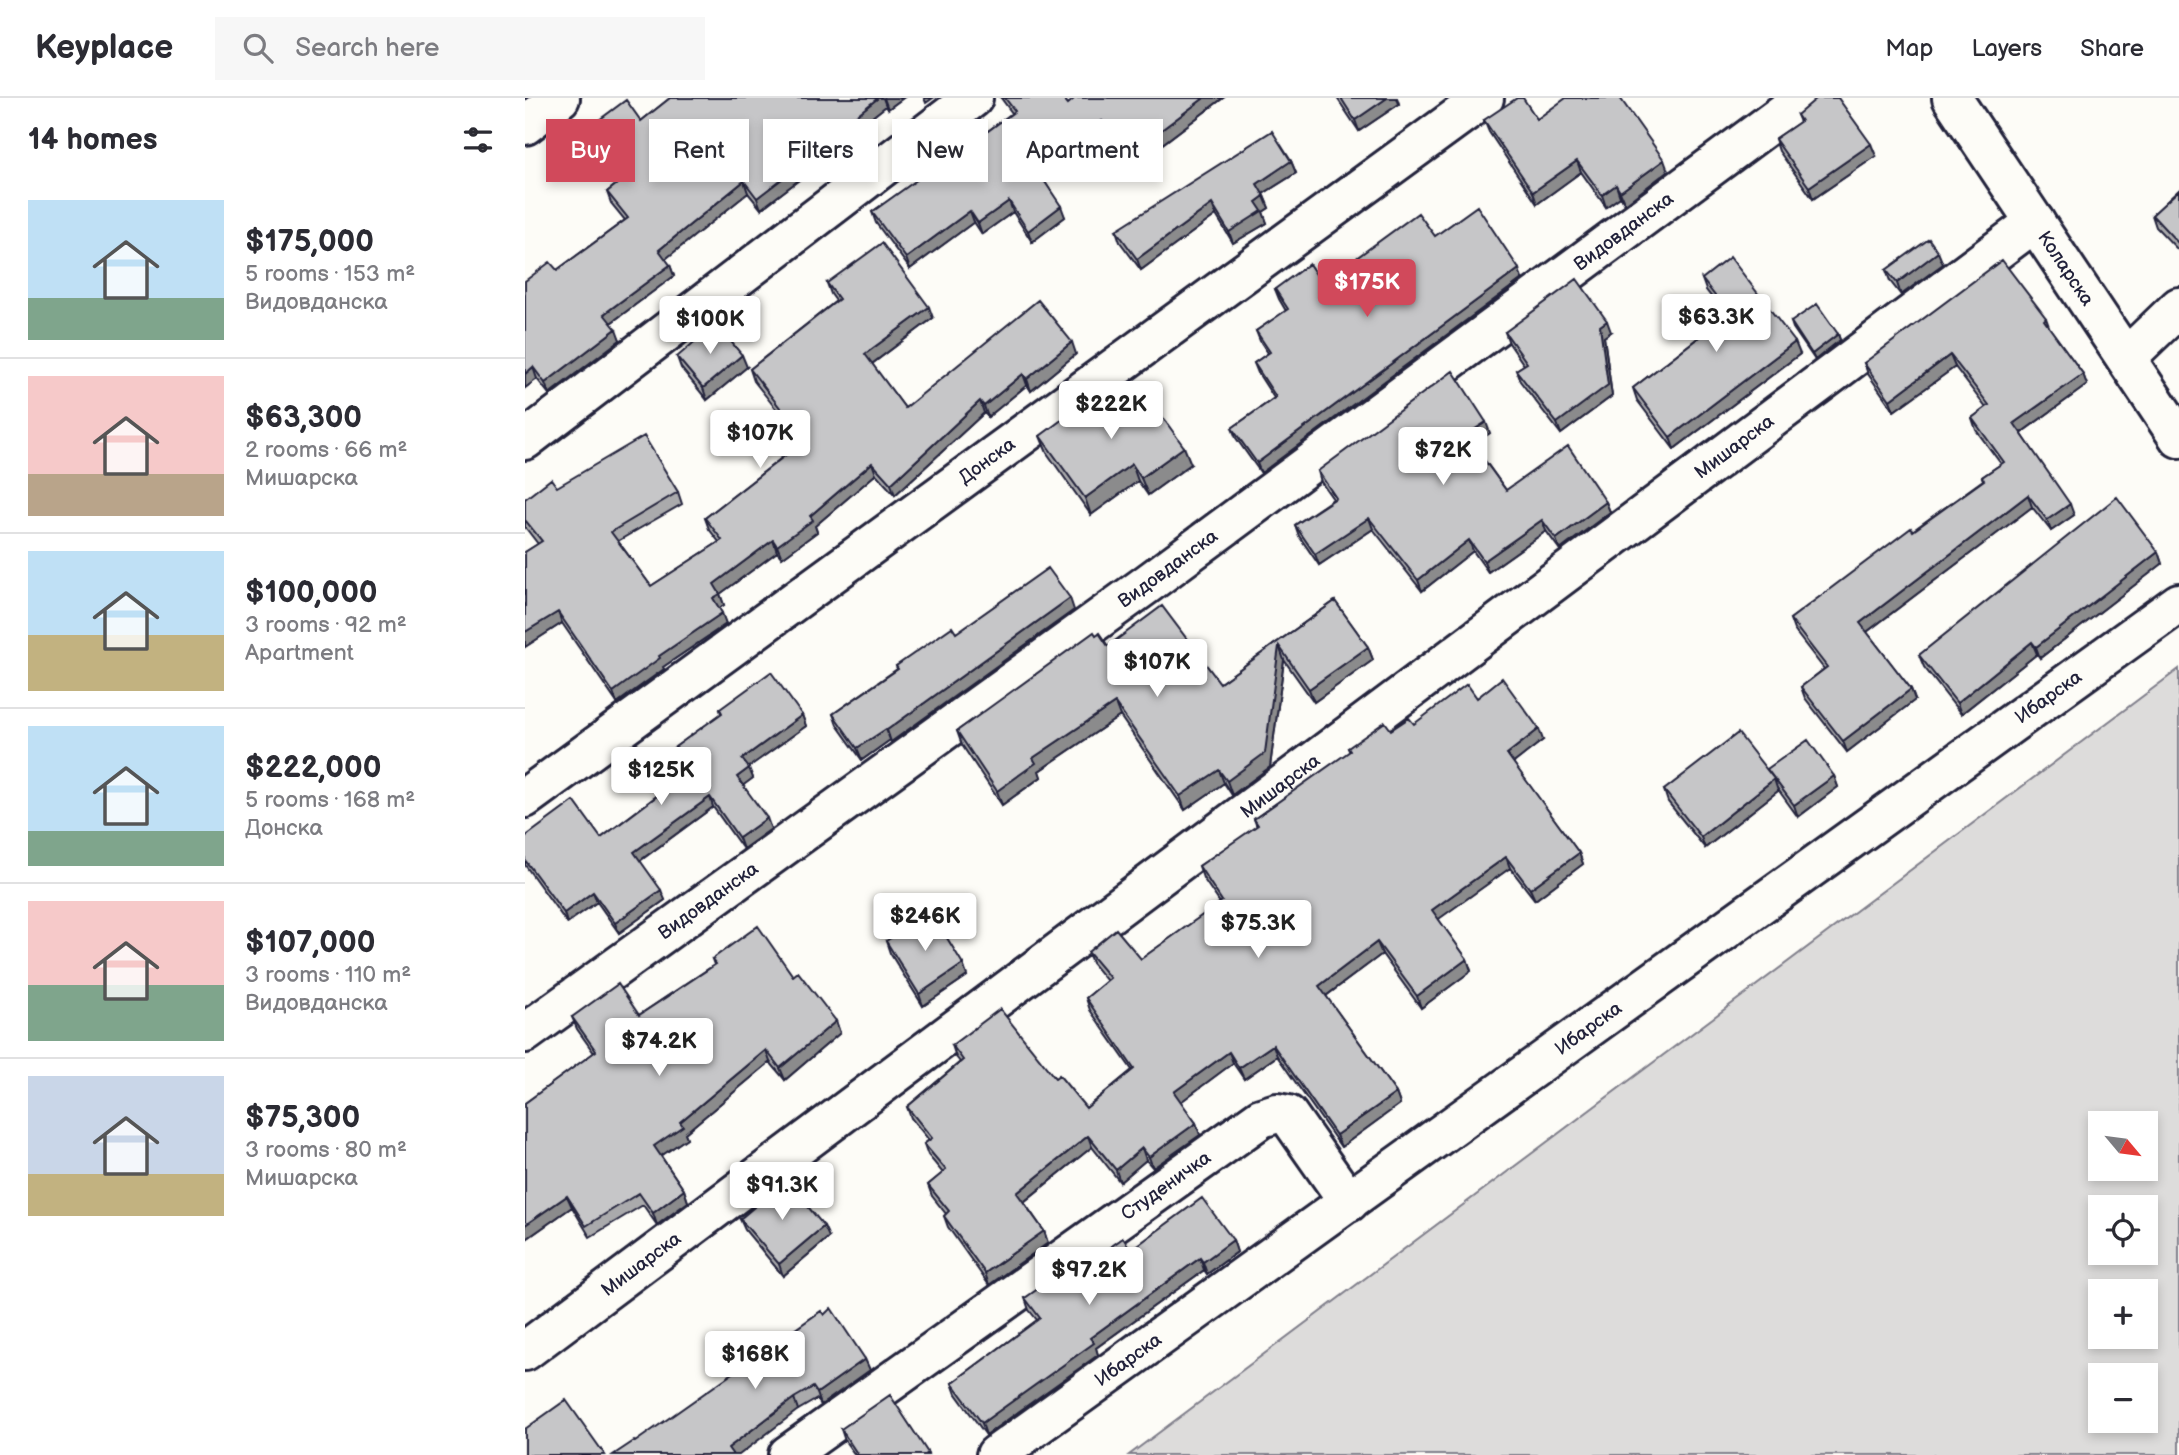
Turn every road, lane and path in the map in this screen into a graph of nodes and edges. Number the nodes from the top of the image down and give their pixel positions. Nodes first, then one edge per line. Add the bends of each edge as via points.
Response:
1 (561, 98) edge
2 (973, 98) edge
3 (1484, 98) edge
4 (1804, 98) edge
5 (1957, 100) edge
6 (525, 125) edge
7 (2035, 222) junction
8 (2179, 307) edge
9 (2126, 358) junction
10 (2179, 438) edge
11 (525, 440) edge
12 (2179, 603) edge
13 (525, 798) edge
14 (525, 1034) edge
15 (1349, 1202) junction
16 (525, 1351) edge
17 (789, 1455) edge
18 (996, 1455) edge

1 - 6 street
2 - 11 street
3 - 13 street, Донска
4 - 14 street, Видовданска via 1146,585
5 - 7 street, Коларска
7 - 9 street, Коларска
7 - 16 street, Мишарска
8 - 9 street
9 - 10 street, Коларска
12 - 15 street, Ибарска
15 - 17 street, Студеничка via 1288,1115 1261,1118
15 - 18 street, Ибарска

